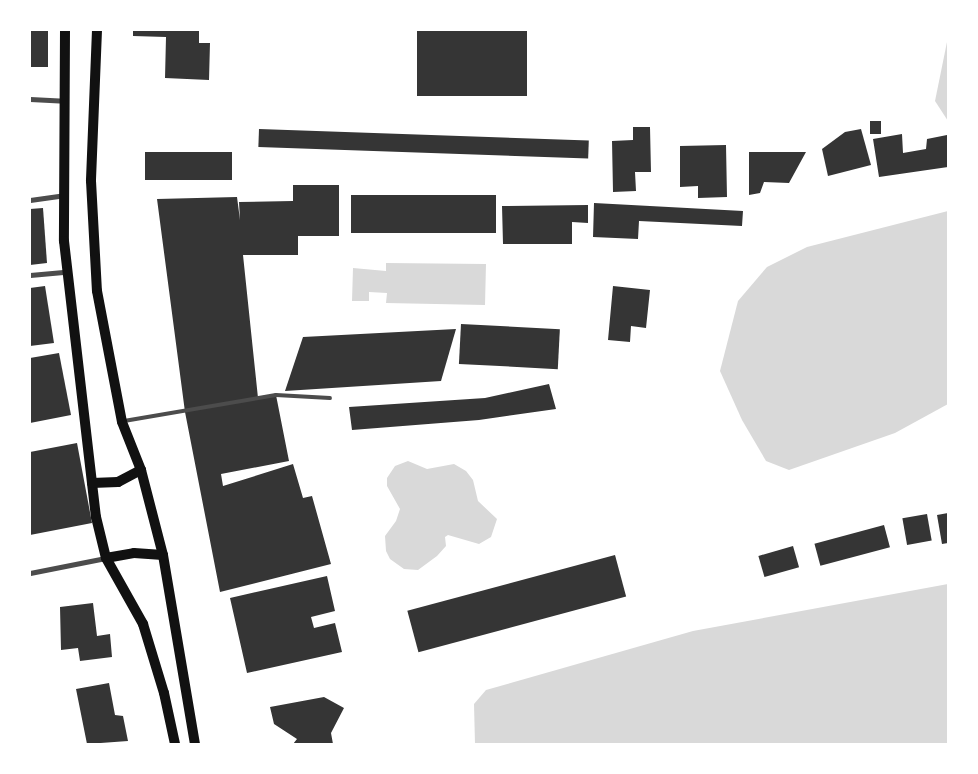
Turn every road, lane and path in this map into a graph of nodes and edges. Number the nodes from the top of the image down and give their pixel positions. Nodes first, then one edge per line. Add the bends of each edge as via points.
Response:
1 (65, 30) edge
2 (97, 30) edge
3 (30, 99) edge
4 (64, 101) junction
5 (64, 195) junction
6 (30, 200) edge
7 (66, 272) junction
8 (30, 275) edge
9 (330, 398) dead end
10 (122, 422) junction
11 (141, 470) junction
12 (92, 483) junction
13 (163, 555) junction
14 (106, 558) junction
15 (30, 573) edge
16 (175, 744) edge
17 (195, 744) edge

1 - 4 main road
2 - 10 main road via 91,181 94,248 103,334
3 - 4 street
4 - 5 main road
5 - 6 street
5 - 7 main road
7 - 8 street
7 - 12 main road
9 - 10 lane via 276,395
10 - 11 main road
11 - 12 main road via 118,482
11 - 13 main road
12 - 14 main road
13 - 14 main road via 134,553
13 - 17 main road
14 - 15 street
14 - 16 main road via 143,624 164,693

